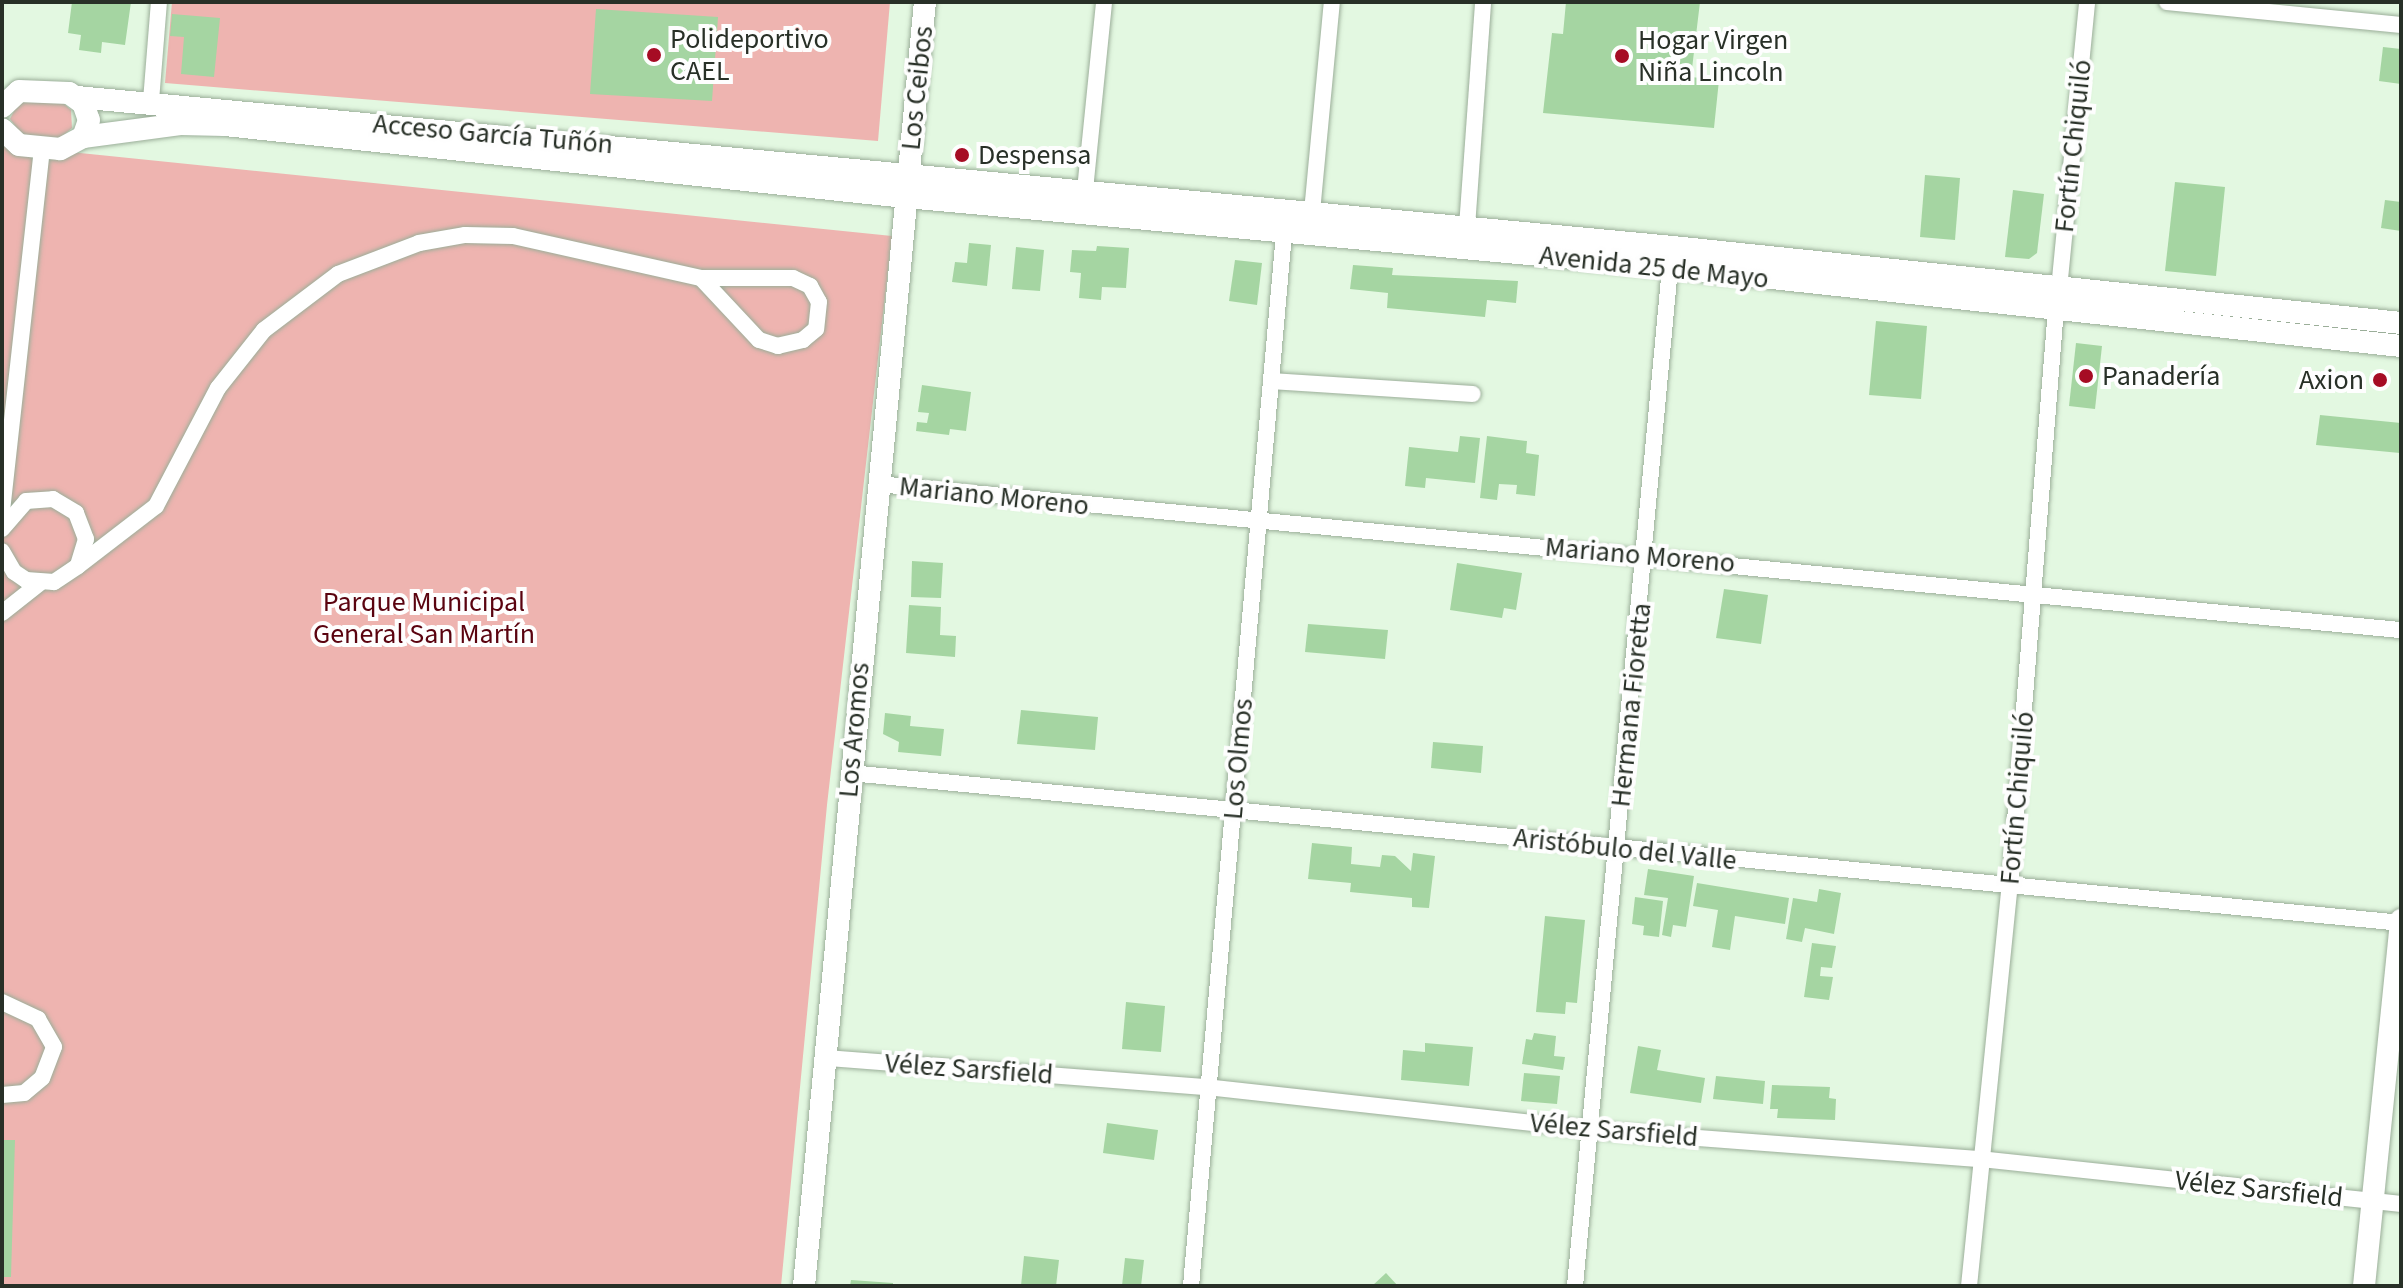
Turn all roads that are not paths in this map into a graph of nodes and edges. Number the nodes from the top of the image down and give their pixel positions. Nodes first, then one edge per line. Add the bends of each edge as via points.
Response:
1 (159, 2) edge
2 (925, 2) edge
3 (1104, 2) edge
4 (1332, 2) edge
5 (1483, 2) edge
6 (2087, 2) edge
7 (2167, 2) edge
8 (2401, 25) edge
9 (11, 90) edge
10 (77, 97) junction
11 (151, 101) junction
12 (2, 107) edge
13 (3, 133) edge
14 (83, 137) junction
15 (42, 149) junction
16 (908, 173) junction
17 (1085, 190) junction
18 (906, 197) junction
19 (1286, 210) junction
20 (1312, 212) junction
21 (1467, 227) junction
22 (1284, 233) junction
23 (1310, 235) junction
24 (1672, 257) junction
25 (701, 278) junction
26 (2058, 299) junction
27 (2401, 323) edge
28 (2401, 346) edge
29 (1271, 381) junction
30 (1473, 394) dead end
31 (878, 484) junction
32 (2, 511) edge
33 (1258, 522) junction
34 (2, 529) edge
35 (2, 551) edge
36 (1646, 554) junction
37 (78, 566) junction
38 (40, 583) junction
39 (2034, 594) junction
40 (2, 613) edge
41 (2401, 630) edge
42 (850, 773) junction
43 (1234, 807) junction
44 (1617, 850) junction
45 (2010, 883) junction
46 (2401, 922) edge
47 (2, 1002) edge
48 (827, 1058) junction
49 (1206, 1087) junction
50 (2, 1095) edge
51 (1593, 1130) junction
52 (1980, 1159) junction
53 (2372, 1201) junction
54 (2401, 1204) edge
55 (804, 1286) edge
56 (1191, 1286) edge
57 (1575, 1286) edge
58 (1969, 1286) edge
59 (2364, 1286) edge

1 - 11 street
2 - 16 main road, Los Ceibos
3 - 17 street
4 - 20 street
5 - 21 street
6 - 26 street, Fortín Chiquiló
7 - 8 street
9 - 10 main road, Acceso García Tuñón
9 - 12 main road
10 - 11 main road, Acceso García Tuñón
10 - 14 main road via 87,111
11 - 16 main road, Acceso García Tuñón
13 - 15 main road via 19,145
14 - 15 main road, Acceso García Tuñón via 69,148
14 - 18 main road, Acceso García Tuñón via 180,124 225,125
15 - 32 street
16 - 17 main road, Avenida 25 de Mayo
16 - 18 main road, Los Aromos
17 - 19 main road, Avenida 25 de Mayo
18 - 22 main road, Avenida 25 de Mayo
18 - 31 main road, Los Aromos
19 - 20 main road, Avenida 25 de Mayo
19 - 22 main road
20 - 21 main road, Avenida 25 de Mayo
20 - 23 main road
21 - 24 main road, Avenida 25 de Mayo
22 - 23 main road, Avenida 25 de Mayo
22 - 29 street, Los Olmos
23 - 24 main road, Avenida 25 de Mayo
24 - 26 main road, Avenida 25 de Mayo
24 - 36 street, Hermana Fioretta
25 - 25 street via 759,340 778,346 803,340 816,329 819,302 810,286 793,278
25 - 37 street via 513,236 465,235 381,255 338,274 264,330 218,388 156,506
26 - 27 main road, Avenida 25 de Mayo
26 - 28 main road, Avenida 25 de Mayo
26 - 39 street, Fortín Chiquiló
29 - 30 street
29 - 33 street, Los Olmos
31 - 33 street, Mariano Moreno
31 - 42 main road, Los Aromos
33 - 36 street, Mariano Moreno
33 - 43 street, Los Olmos
34 - 37 street via 26,501 53,499 66,505 76,513 86,539
35 - 38 street via 14,572
36 - 39 street, Mariano Moreno
36 - 44 street, Hermana Fioretta
37 - 38 street via 54,582
38 - 40 street
39 - 41 street, Mariano Moreno
39 - 45 street, Fortín Chiquiló
42 - 43 street, Aristóbulo del Valle
42 - 48 main road, Los Aromos
43 - 44 street, Aristóbulo del Valle
43 - 49 street, Los Olmos
44 - 45 street, Aristóbulo del Valle
44 - 51 street, Hermana Fioretta
45 - 46 street, Aristóbulo del Valle
45 - 52 street, Fortín Chiquiló
46 - 53 main road
47 - 50 street via 38,1019 54,1047 42,1078 24,1093
48 - 49 street, Vélez Sarsfield
48 - 55 main road, Los Aromos
49 - 51 street, Vélez Sarsfield
49 - 56 street, Los Olmos
51 - 52 street, Vélez Sarsfield
51 - 57 street, Hermana Fioretta
52 - 53 street, Vélez Sarsfield
52 - 58 street, Fortín Chiquiló
53 - 54 street, Vélez Sarsfield
53 - 59 main road

